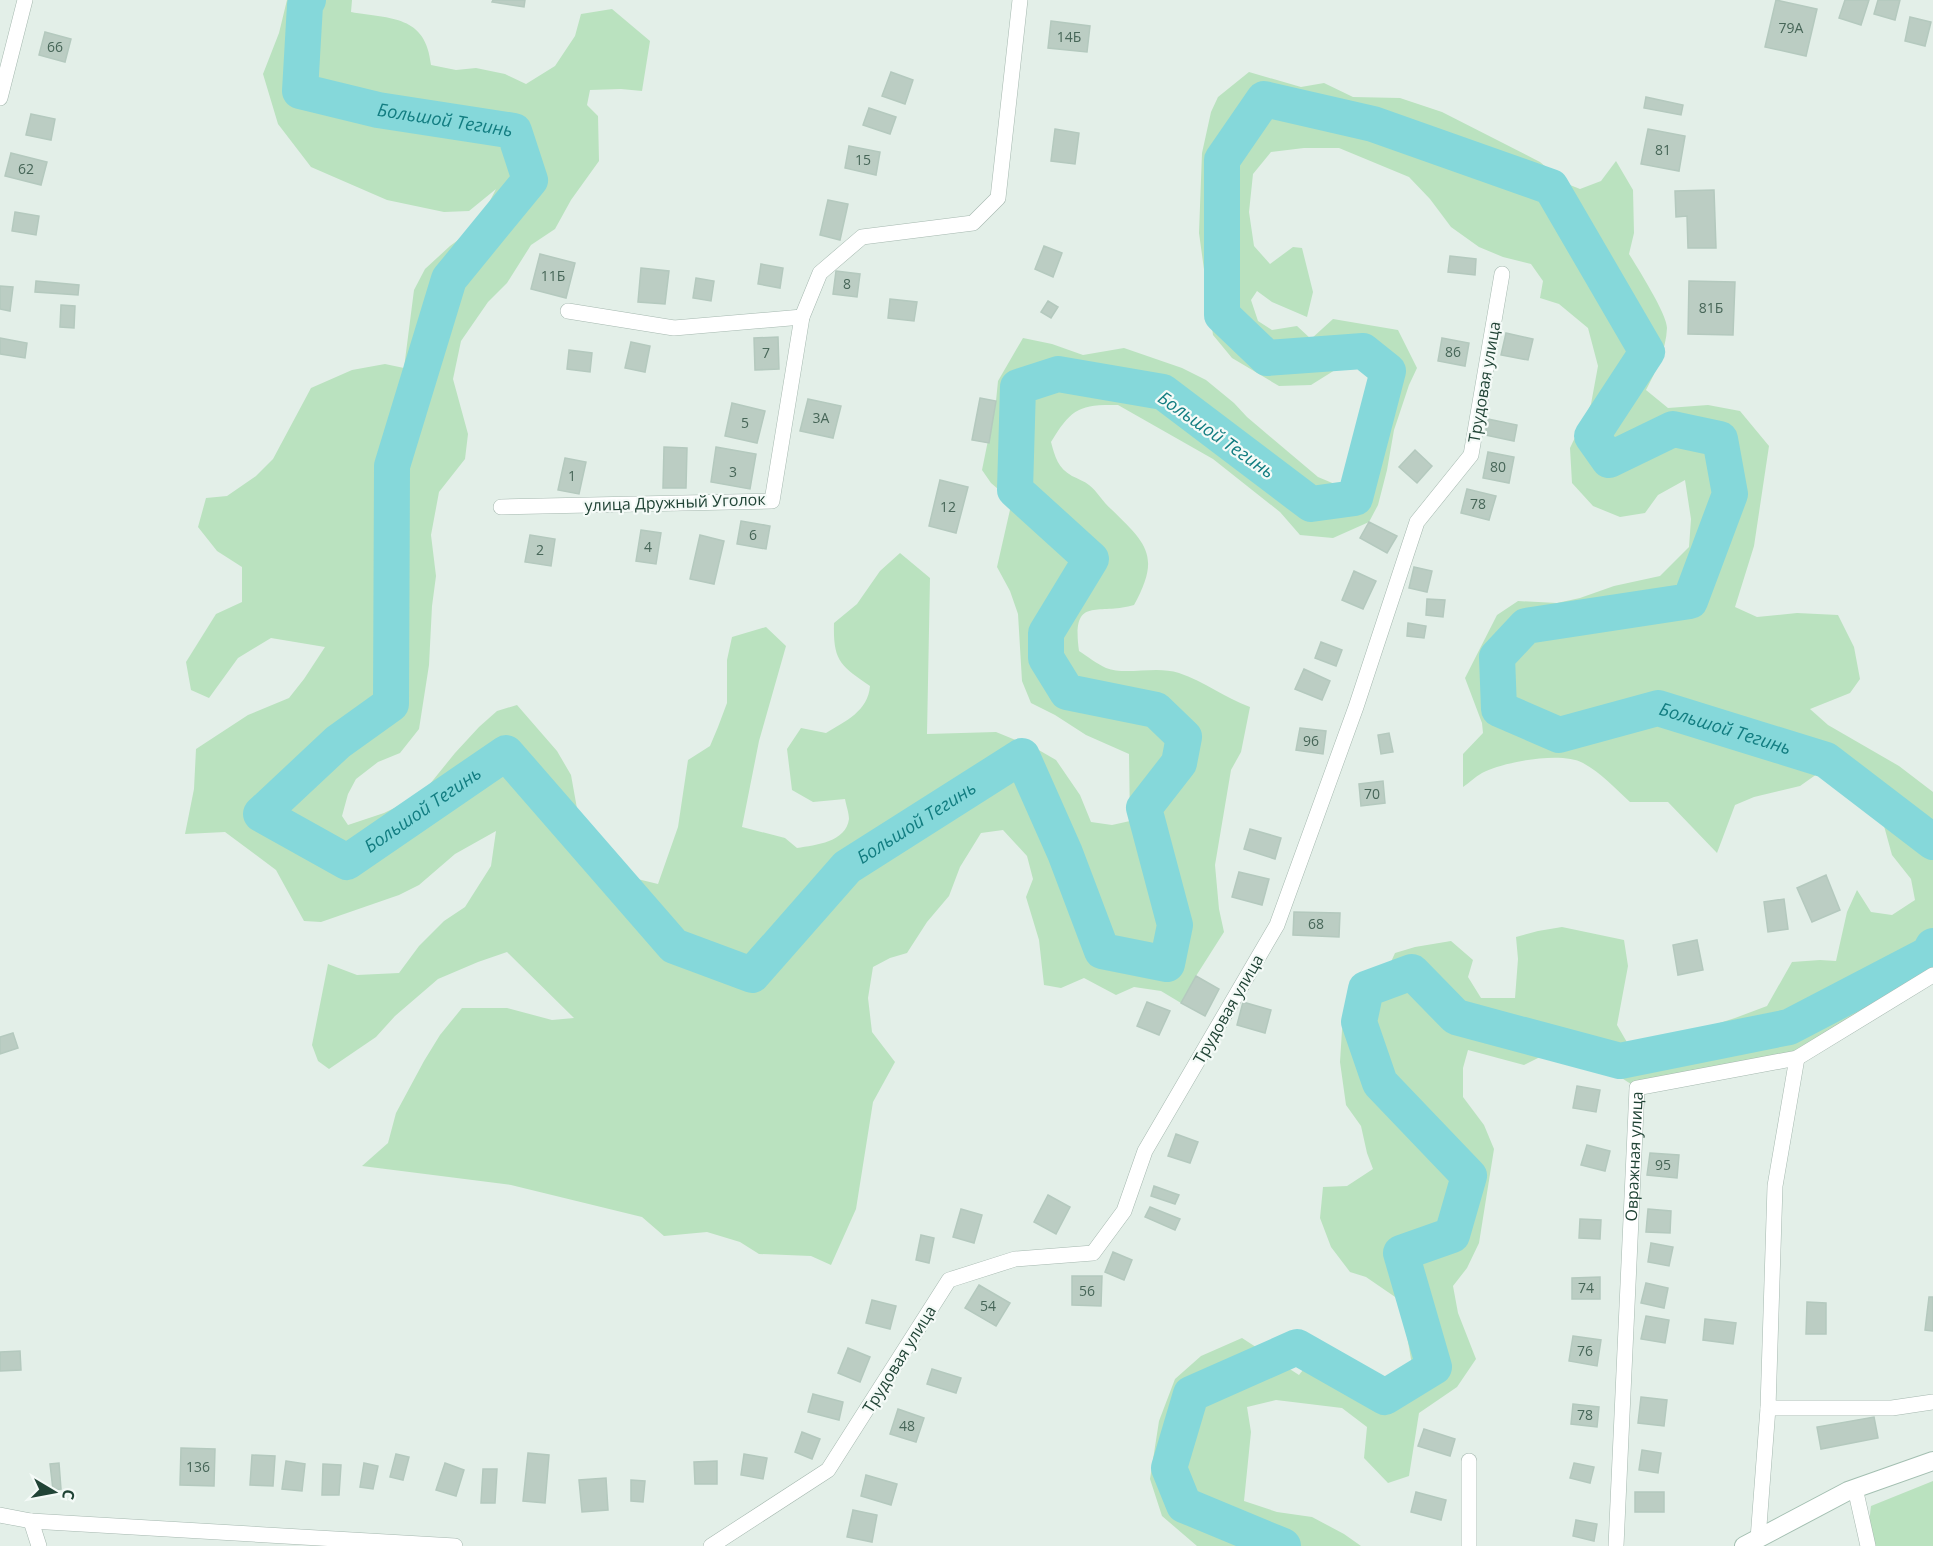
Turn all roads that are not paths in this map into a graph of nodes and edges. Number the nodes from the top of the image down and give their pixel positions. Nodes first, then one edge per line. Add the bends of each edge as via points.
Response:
1 (25, 0) edge
2 (1020, 0) edge
3 (0, 98) edge
4 (1502, 274) dead end
5 (568, 311) dead end
6 (802, 317) junction
7 (501, 507) dead end
8 (1933, 975) edge
9 (1797, 1058) junction
10 (1933, 1402) edge
11 (1768, 1408) junction
12 (1469, 1461) dead end
13 (1933, 1461) edge
14 (1855, 1488) junction
15 (0, 1515) edge
16 (31, 1521) junction
17 (1751, 1542) edge
18 (39, 1546) edge
19 (455, 1546) edge
20 (711, 1546) edge
21 (1469, 1546) edge
22 (1616, 1546) edge
23 (1868, 1546) edge

1 - 3 street
2 - 6 street, улица Дружный Уголок via 998,198 973,223 862,237 820,273
4 - 20 street, Трудовая улица via 1471,455 1417,522 1356,707 1277,925 1145,1151 1124,1211 1093,1253 1015,1259 948,1280 828,1470
5 - 6 street via 674,328
6 - 7 street, улица Дружный Уголок via 772,501
8 - 9 street, Овражная улица
9 - 11 street via 1775,1186
9 - 22 street, Овражная улица via 1636,1088
10 - 11 street via 1892,1408
11 - 17 street
12 - 21 street
13 - 14 street
14 - 17 street
14 - 23 street
15 - 16 street
16 - 18 street
16 - 19 street

